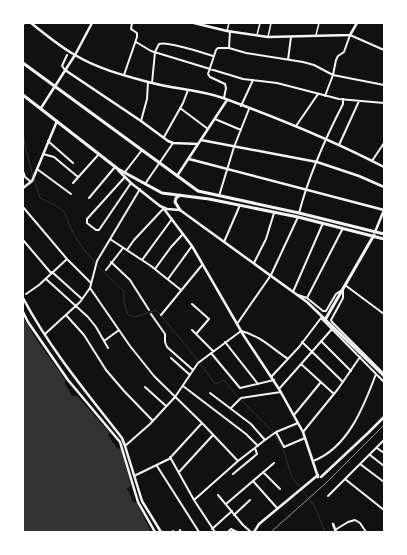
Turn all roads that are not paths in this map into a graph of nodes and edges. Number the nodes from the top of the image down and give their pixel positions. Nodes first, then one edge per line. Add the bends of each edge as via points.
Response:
1 (31, 23) edge
2 (92, 23) edge
3 (132, 23) edge
4 (194, 23) edge
5 (229, 23) edge
6 (260, 23) edge
7 (271, 23) edge
8 (319, 23) edge
9 (357, 23) edge
10 (205, 24) edge
11 (229, 31) junction
12 (257, 35) junction
13 (350, 35) junction
14 (316, 36) junction
15 (268, 37) junction
16 (291, 37) junction
17 (136, 42) junction
18 (229, 48) junction
19 (384, 50) edge
20 (155, 52) junction
21 (75, 55) junction
22 (67, 56) dead end
23 (213, 56) junction
24 (288, 60) junction
25 (23, 63) edge
26 (210, 68) junction
27 (65, 70) junction
28 (124, 75) junction
29 (334, 75) junction
30 (253, 80) junction
31 (148, 82) junction
32 (152, 83) junction
33 (384, 85) edge
34 (55, 86) junction
35 (188, 90) junction
36 (23, 94) edge
37 (318, 94) junction
38 (325, 96) junction
39 (225, 99) junction
40 (343, 99) junction
41 (359, 101) junction
42 (384, 103) edge
43 (241, 106) junction
44 (41, 108) junction
45 (180, 108) junction
46 (249, 108) junction
47 (215, 119) junction
48 (56, 121) junction
49 (141, 121) junction
50 (296, 126) junction
51 (208, 129) junction
52 (241, 130) junction
53 (163, 138) junction
54 (325, 139) junction
55 (201, 140) junction
56 (48, 141) junction
57 (173, 143) junction
58 (384, 143) edge
59 (198, 144) junction
60 (339, 145) junction
61 (234, 147) junction
62 (142, 150) junction
63 (43, 154) junction
64 (99, 154) junction
65 (189, 159) junction
66 (372, 161) junction
67 (317, 162) junction
68 (73, 163) dead end
69 (160, 164) junction
70 (384, 167) edge
71 (117, 168) junction
72 (37, 169) junction
73 (227, 169) junction
74 (23, 171) edge
75 (125, 172) junction
76 (177, 176) junction
77 (78, 177) junction
78 (124, 178) junction
79 (31, 181) junction
80 (73, 183) dead end
81 (131, 183) junction
82 (144, 185) junction
83 (384, 187) edge
84 (23, 188) edge
85 (140, 189) junction
86 (305, 189) junction
87 (198, 191) junction
88 (71, 194) dead end
89 (180, 196) junction
90 (219, 196) junction
91 (194, 197) junction
92 (89, 198) dead end
93 (240, 205) junction
94 (23, 207) edge
95 (164, 208) junction
96 (180, 210) junction
97 (384, 210) edge
98 (274, 212) junction
99 (298, 213) junction
100 (298, 217) junction
101 (172, 219) junction
102 (323, 223) junction
103 (343, 228) junction
104 (375, 231) junction
105 (183, 234) junction
106 (384, 234) edge
107 (374, 236) junction
108 (110, 239) junction
109 (384, 239) edge
110 (23, 240) edge
111 (224, 242) junction
112 (192, 246) junction
113 (124, 248) junction
114 (127, 250) junction
115 (67, 259) junction
116 (142, 260) junction
117 (111, 262) junction
118 (254, 264) junction
119 (202, 265) junction
120 (155, 269) junction
121 (106, 270) dead end
122 (52, 273) junction
123 (271, 275) junction
124 (46, 279) junction
125 (168, 280) junction
126 (91, 283) junction
127 (344, 287) junction
128 (90, 288) junction
129 (181, 290) junction
130 (293, 292) junction
131 (26, 294) dead end
132 (297, 295) junction
133 (23, 298) edge
134 (307, 298) junction
135 (82, 299) junction
136 (192, 304) dead end
137 (76, 305) junction
138 (149, 310) dead end
139 (23, 312) edge
140 (151, 314) dead end
141 (384, 314) edge
142 (66, 315) junction
143 (161, 315) dead end
144 (325, 320) junction
145 (237, 324) junction
146 (332, 329) junction
147 (119, 330) junction
148 (192, 330) dead end
149 (241, 331) junction
150 (44, 334) junction
151 (196, 334) junction
152 (104, 341) junction
153 (321, 341) junction
154 (225, 342) junction
155 (302, 342) junction
156 (108, 348) dead end
157 (212, 352) junction
158 (311, 352) junction
159 (360, 357) junction
160 (171, 358) dead end
161 (288, 359) junction
162 (301, 364) junction
163 (193, 370) junction
164 (351, 371) junction
165 (376, 374) junction
166 (190, 375) junction
167 (384, 375) edge
168 (272, 376) junction
169 (274, 380) junction
170 (321, 382) junction
171 (343, 382) junction
172 (384, 382) edge
173 (258, 384) junction
174 (182, 386) junction
175 (145, 387) dead end
176 (280, 390) junction
177 (210, 393) dead end
178 (334, 394) junction
179 (175, 397) junction
180 (166, 406) junction
181 (230, 408) junction
182 (294, 415) junction
183 (384, 417) edge
184 (153, 421) junction
185 (202, 423) junction
186 (298, 423) junction
187 (276, 432) junction
188 (303, 432) junction
189 (213, 434) junction
190 (305, 438) junction
191 (265, 440) junction
192 (384, 440) edge
193 (381, 444) junction
194 (384, 445) edge
195 (126, 446) junction
196 (256, 447) junction
197 (376, 448) junction
198 (384, 453) edge
199 (370, 455) junction
200 (170, 457) junction
201 (238, 461) junction
202 (313, 461) junction
203 (274, 463) dead end
204 (360, 464) junction
205 (157, 466) junction
206 (384, 466) edge
207 (179, 472) junction
208 (264, 472) junction
209 (233, 474) dead end
210 (134, 476) junction
211 (319, 476) junction
212 (345, 479) junction
213 (253, 481) junction
214 (384, 482) edge
215 (280, 489) dead end
216 (218, 495) dead end
217 (328, 496) dead end
218 (194, 500) junction
219 (250, 500) dead end
220 (226, 504) junction
221 (277, 508) junction
222 (384, 510) edge
223 (232, 512) junction
224 (234, 515) junction
225 (333, 524) dead end
226 (212, 528) junction
227 (336, 531) edge
228 (155, 532) edge
229 (161, 532) edge
230 (199, 532) edge
231 (214, 532) edge
232 (228, 532) edge
233 (237, 532) edge
234 (252, 532) edge
235 (366, 532) edge

1 - 21 street
2 - 21 street
3 - 17 street via 131,29 138,36
4 - 10 street
5 - 11 street
6 - 12 street
7 - 15 street
8 - 14 street
9 - 13 street
10 - 11 street
11 - 12 street
11 - 18 street
12 - 15 street
13 - 14 street
13 - 19 street
13 - 29 street via 344,52 336,60
14 - 16 street
15 - 16 street
16 - 24 street
17 - 20 street
17 - 28 street
18 - 23 street via 218,48
18 - 24 street
20 - 23 street via 162,43
20 - 26 street
20 - 32 street
21 - 27 street
21 - 28 street
22 - 27 street via 62,66
23 - 26 street
24 - 29 street via 314,65
25 - 34 main road
26 - 30 street
26 - 39 street via 209,76 226,85
27 - 34 street
27 - 49 street
28 - 31 street
29 - 33 street
29 - 38 street
30 - 37 street via 277,83
30 - 43 street
31 - 32 street
31 - 49 street via 147,99
32 - 35 street
34 - 44 street
34 - 62 main road
35 - 39 street
35 - 45 street
36 - 44 main road
37 - 38 street
37 - 50 street
38 - 40 street
39 - 43 street
39 - 47 street
40 - 41 street
40 - 54 street via 343,104
41 - 42 street
41 - 60 street
43 - 46 street
44 - 48 main road
45 - 51 street
45 - 53 street
46 - 50 street
46 - 52 street
47 - 51 street
47 - 52 street
48 - 56 street
48 - 64 main road
49 - 53 street
50 - 54 street
51 - 55 street
52 - 61 street
53 - 57 street
54 - 60 street
54 - 67 street
55 - 59 street
55 - 61 street
56 - 63 street
56 - 68 street
57 - 59 street
57 - 69 street
58 - 66 street
59 - 65 street
60 - 66 street
61 - 67 street
61 - 73 street
62 - 69 main road
62 - 75 street
63 - 72 street
63 - 77 street via 54,157
64 - 71 main road
64 - 77 street
65 - 73 street
65 - 76 street
66 - 70 street
67 - 83 street
67 - 86 street
69 - 76 main road
69 - 82 street
71 - 75 main road
71 - 78 street
71 - 92 street
72 - 79 street
72 - 88 street
73 - 86 street
73 - 90 street
74 - 79 street
75 - 82 main road
76 - 87 main road
77 - 80 street
78 - 81 street
78 - 81 street via 88,218 87,223 94,229 97,231 100,228
79 - 84 street
81 - 85 street
82 - 89 main road via 162,193
85 - 95 street
85 - 108 street
86 - 97 street
86 - 99 street
87 - 90 main road
87 - 91 main road
89 - 91 main road
89 - 96 main road via 175,202
90 - 99 main road
91 - 93 main road
93 - 98 main road
93 - 111 street
94 - 115 street
95 - 96 street
95 - 101 street
95 - 114 street
96 - 111 street
97 - 104 street
98 - 100 main road
98 - 118 street
99 - 104 main road
100 - 102 main road
100 - 123 street
101 - 105 street
101 - 116 street
102 - 103 main road
102 - 130 street
103 - 107 main road
103 - 134 street
104 - 106 main road
104 - 107 street
105 - 112 street
105 - 120 street
107 - 109 main road
107 - 127 main road
108 - 113 street
108 - 126 street via 95,265
110 - 122 street
111 - 118 street
112 - 119 street
112 - 125 street
113 - 114 street
113 - 117 street
114 - 116 street
115 - 122 street
115 - 126 street
116 - 120 street
117 - 121 street
117 - 138 street via 130,280
118 - 123 street
119 - 129 street
119 - 145 street
120 - 125 street
122 - 124 street
122 - 135 street
123 - 130 street
123 - 145 street
124 - 131 street
124 - 137 street
125 - 129 street
126 - 128 street
127 - 134 street via 336,294 326,311
127 - 141 street
127 - 144 main road
127 - 167 street via 343,298 331,320
128 - 135 street
128 - 147 street
129 - 143 street
130 - 132 street
132 - 134 street
132 - 144 street
133 - 150 street
135 - 137 street
136 - 151 street via 209,319
137 - 142 street
137 - 152 street via 91,321
139 - 228 street via 68,380 120,442 138,502
140 - 163 street via 165,334 164,342 167,347
142 - 150 street
142 - 184 street via 84,335 106,370
144 - 167 street
145 - 149 street
146 - 153 street
146 - 155 street via 321,318
146 - 159 street
147 - 152 street
147 - 179 street via 154,376
148 - 151 street
149 - 154 street
149 - 161 street via 251,334
149 - 168 street
150 - 195 street
151 - 157 street
152 - 156 street
153 - 158 street
153 - 164 street
154 - 157 street
154 - 173 street
155 - 158 street
155 - 161 street
157 - 163 street
157 - 173 street via 240,388
158 - 162 street
158 - 171 street
159 - 164 street
159 - 165 street
160 - 166 street
161 - 168 street
162 - 170 street
162 - 176 street
163 - 166 street
164 - 171 street
165 - 172 street
165 - 202 street via 354,425 337,445
166 - 174 street
168 - 169 street
169 - 173 street
169 - 176 street
170 - 178 street
170 - 182 street
171 - 178 street
174 - 179 street
174 - 196 street via 236,426
175 - 180 street
176 - 181 street via 241,398
176 - 182 street
177 - 181 street
178 - 188 street
179 - 180 street
179 - 185 street
180 - 184 street
181 - 191 street via 251,424
182 - 186 street
183 - 211 street
184 - 195 street
185 - 189 street
185 - 200 street
186 - 187 street
186 - 188 street
187 - 190 street via 284,447
187 - 191 street
188 - 190 street
189 - 201 street
189 - 207 street
190 - 202 street
191 - 196 street
192 - 193 street
193 - 194 street
193 - 197 street
195 - 210 street
196 - 201 street
196 - 209 street via 257,454
197 - 198 street
197 - 199 street
199 - 204 street
199 - 206 street
200 - 205 street
200 - 207 street
201 - 218 street
202 - 211 street
203 - 208 street
204 - 212 street
204 - 214 street
205 - 210 street
205 - 230 street
207 - 218 street
208 - 213 street
208 - 215 street
210 - 229 street via 142,501
211 - 221 street
212 - 217 street
212 - 222 street
213 - 220 street
213 - 221 street
216 - 220 street
218 - 226 street
219 - 224 street
220 - 223 street
221 - 234 street
223 - 224 street
223 - 226 street
224 - 234 street
225 - 227 street
226 - 231 street
227 - 235 street via 355,520
232 - 233 street via 231,529

